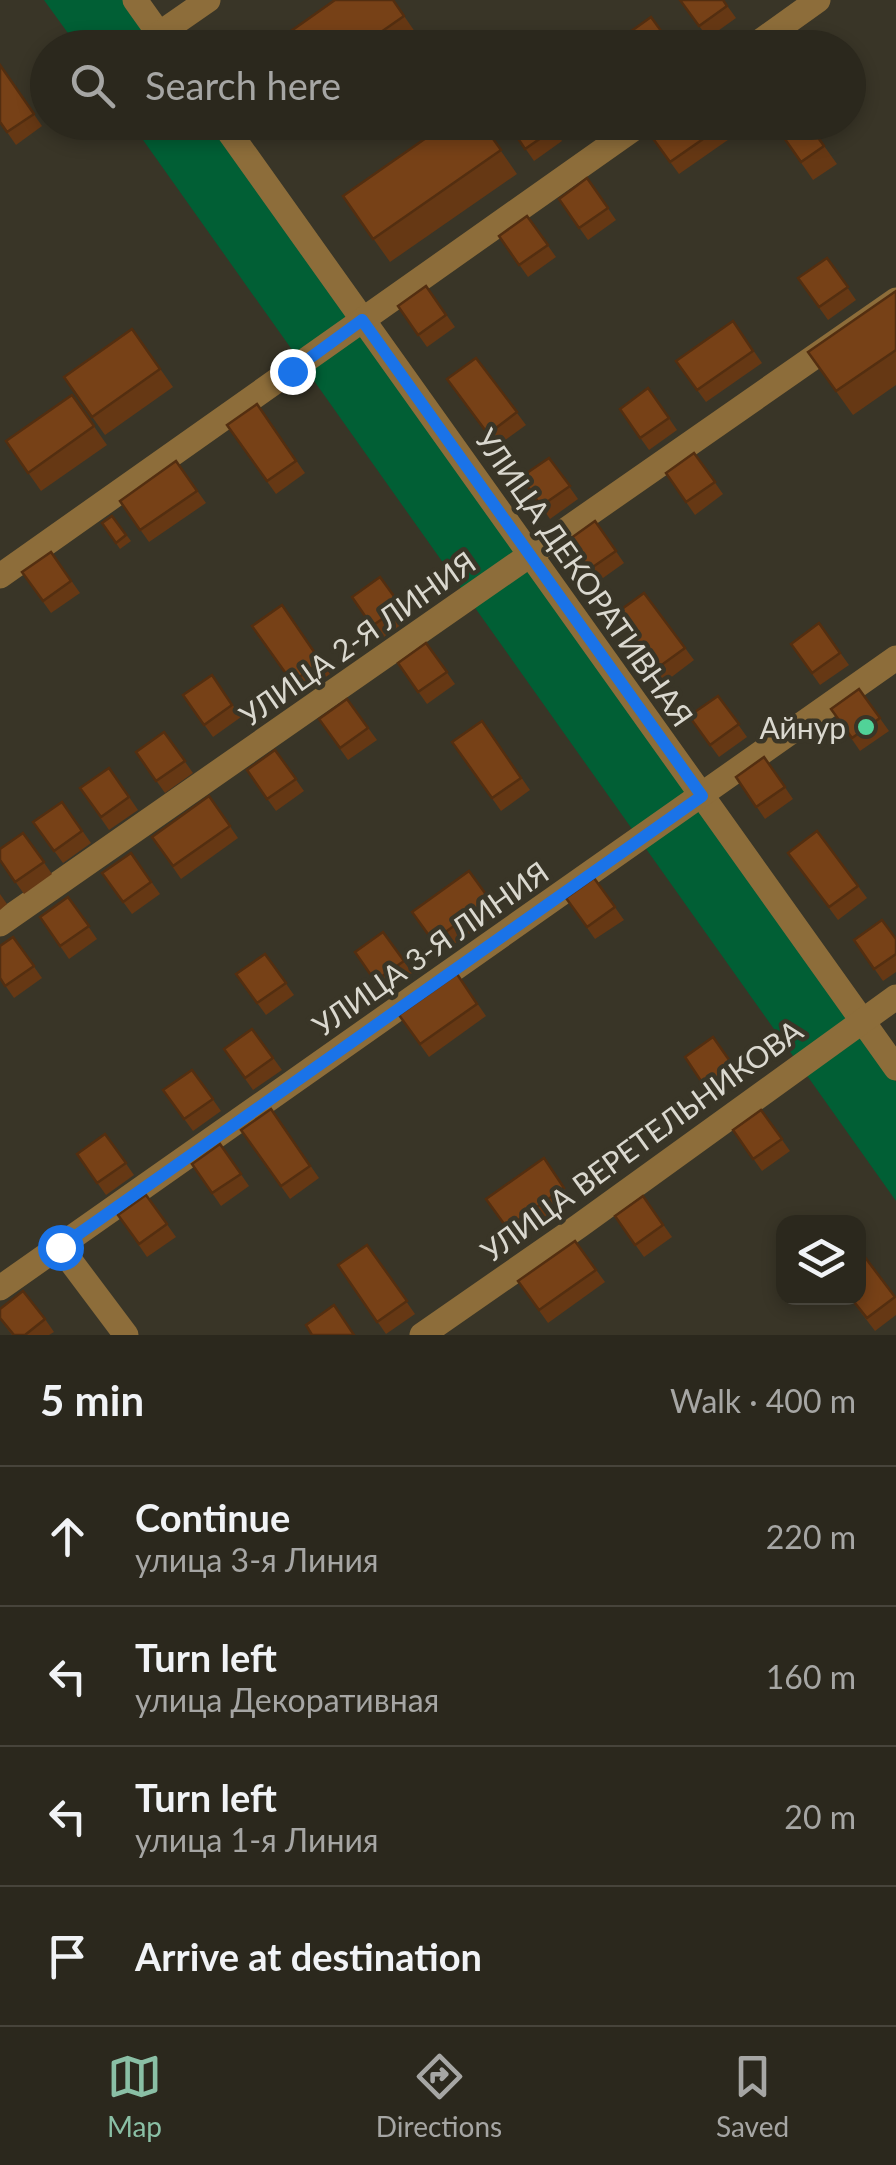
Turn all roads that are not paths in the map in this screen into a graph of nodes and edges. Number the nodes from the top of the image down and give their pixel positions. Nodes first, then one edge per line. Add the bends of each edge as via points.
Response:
1 (135, 0) edge
2 (208, 0) edge
3 (818, 0) edge
4 (156, 30) edge
5 (176, 30) edge
6 (776, 30) edge
7 (235, 140) edge
8 (618, 140) edge
9 (896, 300) edge
10 (362, 320) junction
11 (532, 557) junction
12 (0, 576) edge
13 (896, 658) edge
14 (702, 796) junction
15 (0, 924) edge
16 (896, 997) edge
17 (862, 1020) junction
18 (896, 1068) edge
19 (60, 1247) junction
20 (0, 1288) edge
21 (126, 1335) edge
22 (422, 1335) edge

1 - 4 street
2 - 5 street
3 - 6 street
7 - 10 street, УЛИЦА ДЕКОРАТИВНАЯ
8 - 10 street
9 - 11 street, УЛИЦА 2-Я ЛИНИЯ
10 - 11 street, УЛИЦА ДЕКОРАТИВНАЯ
10 - 12 street
11 - 14 street, УЛИЦА ДЕКОРАТИВНАЯ
11 - 15 street, УЛИЦА 2-Я ЛИНИЯ
13 - 14 street, УЛИЦА 3-Я ЛИНИЯ
14 - 17 street, УЛИЦА ДЕКОРАТИВНАЯ
14 - 19 street, УЛИЦА 3-Я ЛИНИЯ
16 - 17 street, УЛИЦА ВЕРЕТЕЛЬНИКОВА
17 - 18 street, УЛИЦА ДЕКОРАТИВНАЯ
17 - 22 street, УЛИЦА ВЕРЕТЕЛЬНИКОВА
19 - 20 street, УЛИЦА 3-Я ЛИНИЯ
19 - 21 street

